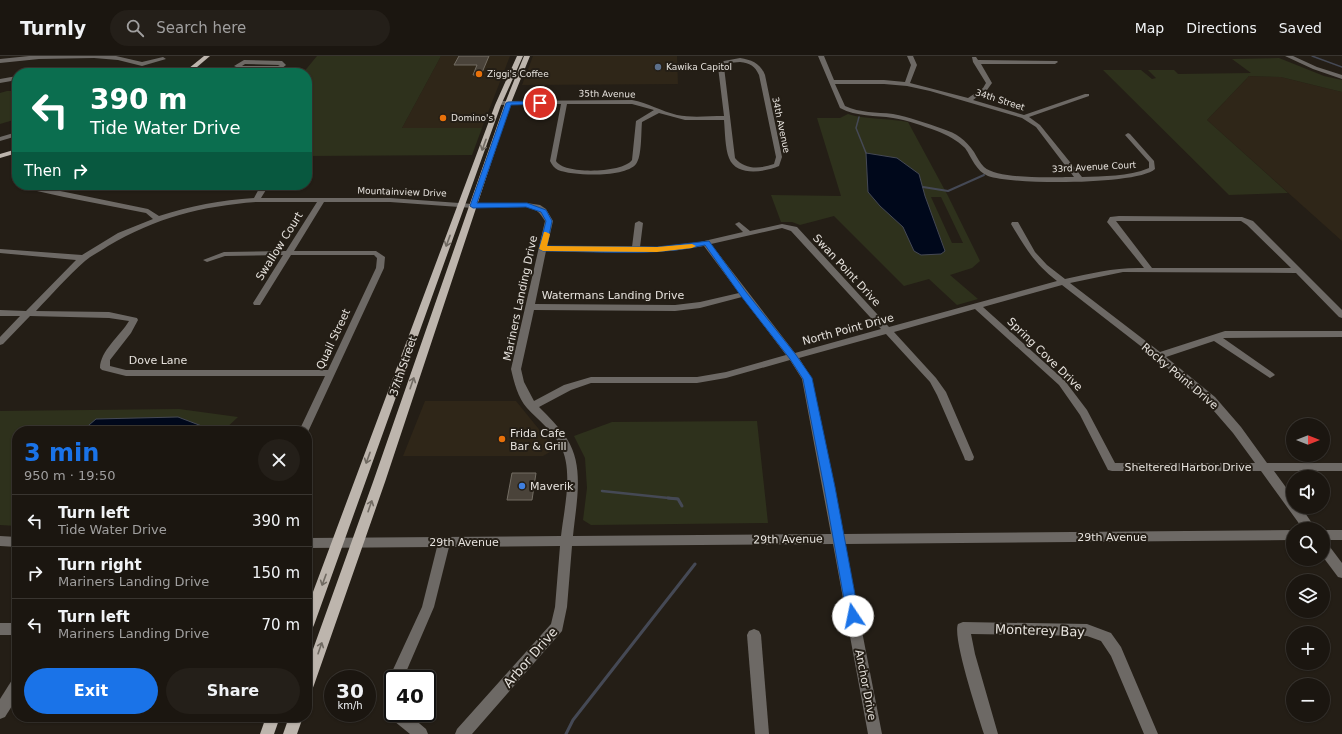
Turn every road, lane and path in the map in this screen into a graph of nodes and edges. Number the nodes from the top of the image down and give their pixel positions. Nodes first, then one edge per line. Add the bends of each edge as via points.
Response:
1 (207, 56) edge
2 (520, 56) edge
3 (527, 56) edge
4 (821, 56) edge
5 (910, 56) edge
6 (972, 56) edge
7 (1288, 56) edge
8 (739, 58) edge
9 (163, 59) dead end
10 (0, 61) edge
11 (976, 62) junction
12 (1055, 62) dead end
13 (192, 68) edge
14 (278, 68) joint
15 (1342, 77) edge
16 (12, 79) edge
17 (0, 81) edge
18 (832, 82) junction
19 (907, 84) junction
20 (1087, 94) dead end
21 (969, 100) junction
22 (499, 103) junction
23 (508, 103) junction
24 (564, 103) junction
25 (657, 111) junction
26 (1024, 117) junction
27 (726, 118) junction
28 (12, 135) edge
29 (1128, 135) dead end
30 (0, 139) edge
31 (12, 152) edge
32 (0, 156) edge
33 (1079, 178) junction
34 (41, 190) edge
35 (262, 190) edge
36 (256, 200) junction
37 (321, 201) junction
38 (467, 205) junction
39 (158, 219) junction
40 (639, 223) dead end
41 (739, 224) dead end
42 (1015, 224) dead end
43 (748, 233) junction
44 (706, 242) junction
45 (543, 249) junction
46 (636, 249) junction
47 (0, 251) edge
48 (288, 253) junction
49 (83, 258) junction
50 (207, 260) dead end
51 (1150, 270) junction
52 (1298, 271) junction
53 (1064, 282) junction
54 (744, 294) junction
55 (257, 303) dead end
56 (976, 306) junction
57 (529, 307) junction
58 (0, 313) edge
59 (28, 313) junction
60 (1342, 315) edge
61 (888, 330) junction
62 (1342, 334) edge
63 (1215, 337) junction
64 (0, 342) edge
65 (1158, 356) junction
66 (793, 357) junction
67 (331, 373) junction
68 (1270, 375) dead end
69 (531, 406) junction
70 (306, 426) edge
71 (969, 457) dead end
72 (1342, 466) edge
73 (1112, 467) joint
74 (1264, 467) junction
75 (1286, 497) edge
76 (1298, 514) edge
77 (1305, 522) edge
78 (1286, 535) edge
79 (1330, 535) edge
80 (1342, 535) edge
81 (838, 538) junction
82 (566, 541) junction
83 (0, 542) edge
84 (12, 542) edge
85 (358, 542) junction
86 (444, 542) junction
87 (312, 543) edge
88 (337, 543) junction
89 (1330, 557) edge
90 (1342, 573) edge
91 (312, 611) edge
92 (0, 629) edge
93 (12, 629) edge
94 (754, 635) dead end
95 (400, 670) edge
96 (312, 671) edge
97 (12, 693) edge
98 (0, 712) edge
99 (271, 722) edge
100 (294, 722) edge
101 (406, 722) edge
102 (267, 734) edge
103 (290, 734) edge
104 (421, 734) edge
105 (462, 734) edge
106 (762, 734) edge
107 (875, 734) edge
108 (991, 734) edge
109 (1151, 734) edge

1 - 13 main road
2 - 22 main road, 37th Street
3 - 23 main road, 37th Street
4 - 18 street
5 - 19 street via 914,65
6 - 11 street, 34th Street
7 - 15 street
8 - 27 street via 726,62 721,67
8 - 27 street, 34th Avenue via 760,68 779,157 777,165 767,169 751,169 735,163
9 - 10 street via 143,67 131,60 111,56 38,56
11 - 12 street
11 - 21 street, 34th Street via 989,83
14 - 14 street via 283,65 280,62 244,62 237,66
16 - 17 street
18 - 19 street
18 - 33 street, 33rd Avenue Court via 842,107 854,113 907,119 946,132 966,147 978,166 993,175 1011,178
19 - 21 street
20 - 26 street
21 - 26 street, 34th Street
22 - 23 street, 35th Avenue
22 -> 38 main road, 37th Street
23 - 24 street, 35th Avenue
23 - 38 main road, 37th Street
24 - 25 street, 35th Avenue via 632,102
24 - 25 street via 553,161 555,166 574,171 619,170 631,165 635,160 639,121
25 - 27 street, 35th Avenue via 687,118
26 - 33 street, 34th Street via 1038,126
28 - 30 street
29 - 33 street, 33rd Avenue Court via 1152,162 1150,172
31 - 32 main road
34 - 39 street via 148,211
35 - 36 street
36 - 37 street, Mountainview Drive
36 - 39 street, Mountainview Drive via 224,202 188,209
37 - 38 street, Mountainview Drive via 390,200
37 - 48 street, Swallow Court
38 - 45 street, Mariners Landing Drive via 527,205 543,211 549,221
85 -> 38 main road, 37th Street
38 -> 88 main road, 37th Street
39 - 49 street, Mountainview Drive via 121,235
40 - 46 street
41 - 43 street
42 - 53 street, Rocky Point Drive via 1037,260
43 - 44 street
43 - 61 street, Swan Point Drive via 782,226 798,233
44 - 46 street via 672,249
44 - 54 street, Anchor Drive
45 - 46 street
45 - 57 street, Mariners Landing Drive
47 - 49 street
48 - 50 street via 224,254
48 - 55 street, Swallow Court
48 - 67 street, Quail Street via 376,253 381,257 380,268
49 - 59 street, Mountainview Drive
51 - 52 street, North Point Drive
51 - 52 street via 1111,222 1113,219 1242,219 1250,223
51 - 53 street, North Point Drive via 1123,270
52 - 60 street
53 - 56 street, North Point Drive
53 - 65 street, Rocky Point Drive
54 - 57 street, Watermans Landing Drive via 700,305 675,308
54 - 66 street, Anchor Drive
56 - 61 street, North Point Drive
56 - 73 street, Spring Cove Drive via 1062,383 1080,405
57 - 69 street, Mariners Landing Drive via 516,369 518,382
58 - 59 street, Dove Lane
59 - 64 street, Mountainview Drive
59 - 67 street, Dove Lane via 109,316 134,320 105,360 105,368 126,373
61 - 66 street, North Point Drive
61 - 71 street, Swan Point Drive via 942,394
62 - 63 street via 1246,333
63 - 65 street
63 - 68 street
65 - 74 street, Rocky Point Drive via 1211,400
66 - 69 street, North Point Drive via 697,380 580,382
66 - 81 street, Anchor Drive via 807,378 810,390
67 - 70 street, Quail Street
69 - 82 street, Mariners Landing Drive via 563,441 569,455 573,471
72 - 74 street, Sheltered Harbor Drive
73 - 74 street, Sheltered Harbor Drive
74 - 75 street, Rocky Point Drive
76 - 77 street, Rocky Point Drive
78 - 81 street, 29th Avenue
79 - 80 street
81 - 82 street, 29th Avenue
81 - 107 street, Anchor Drive
82 - 86 street, 29th Avenue
82 - 105 street, Arbor Drive via 557,627
83 - 84 street
85 - 86 street, 29th Avenue
85 - 88 street, 29th Avenue
96 -> 85 main road, 37th Street
86 - 95 street via 428,607
87 - 88 street, 29th Avenue
88 -> 91 main road, 37th Street
89 - 90 street
92 - 93 street
94 - 106 street
97 - 98 street
99 - 102 main road
100 - 103 main road
101 - 104 street
108 - 109 street, Monterey Bay via 963,628 1087,630 1106,637 1116,652

